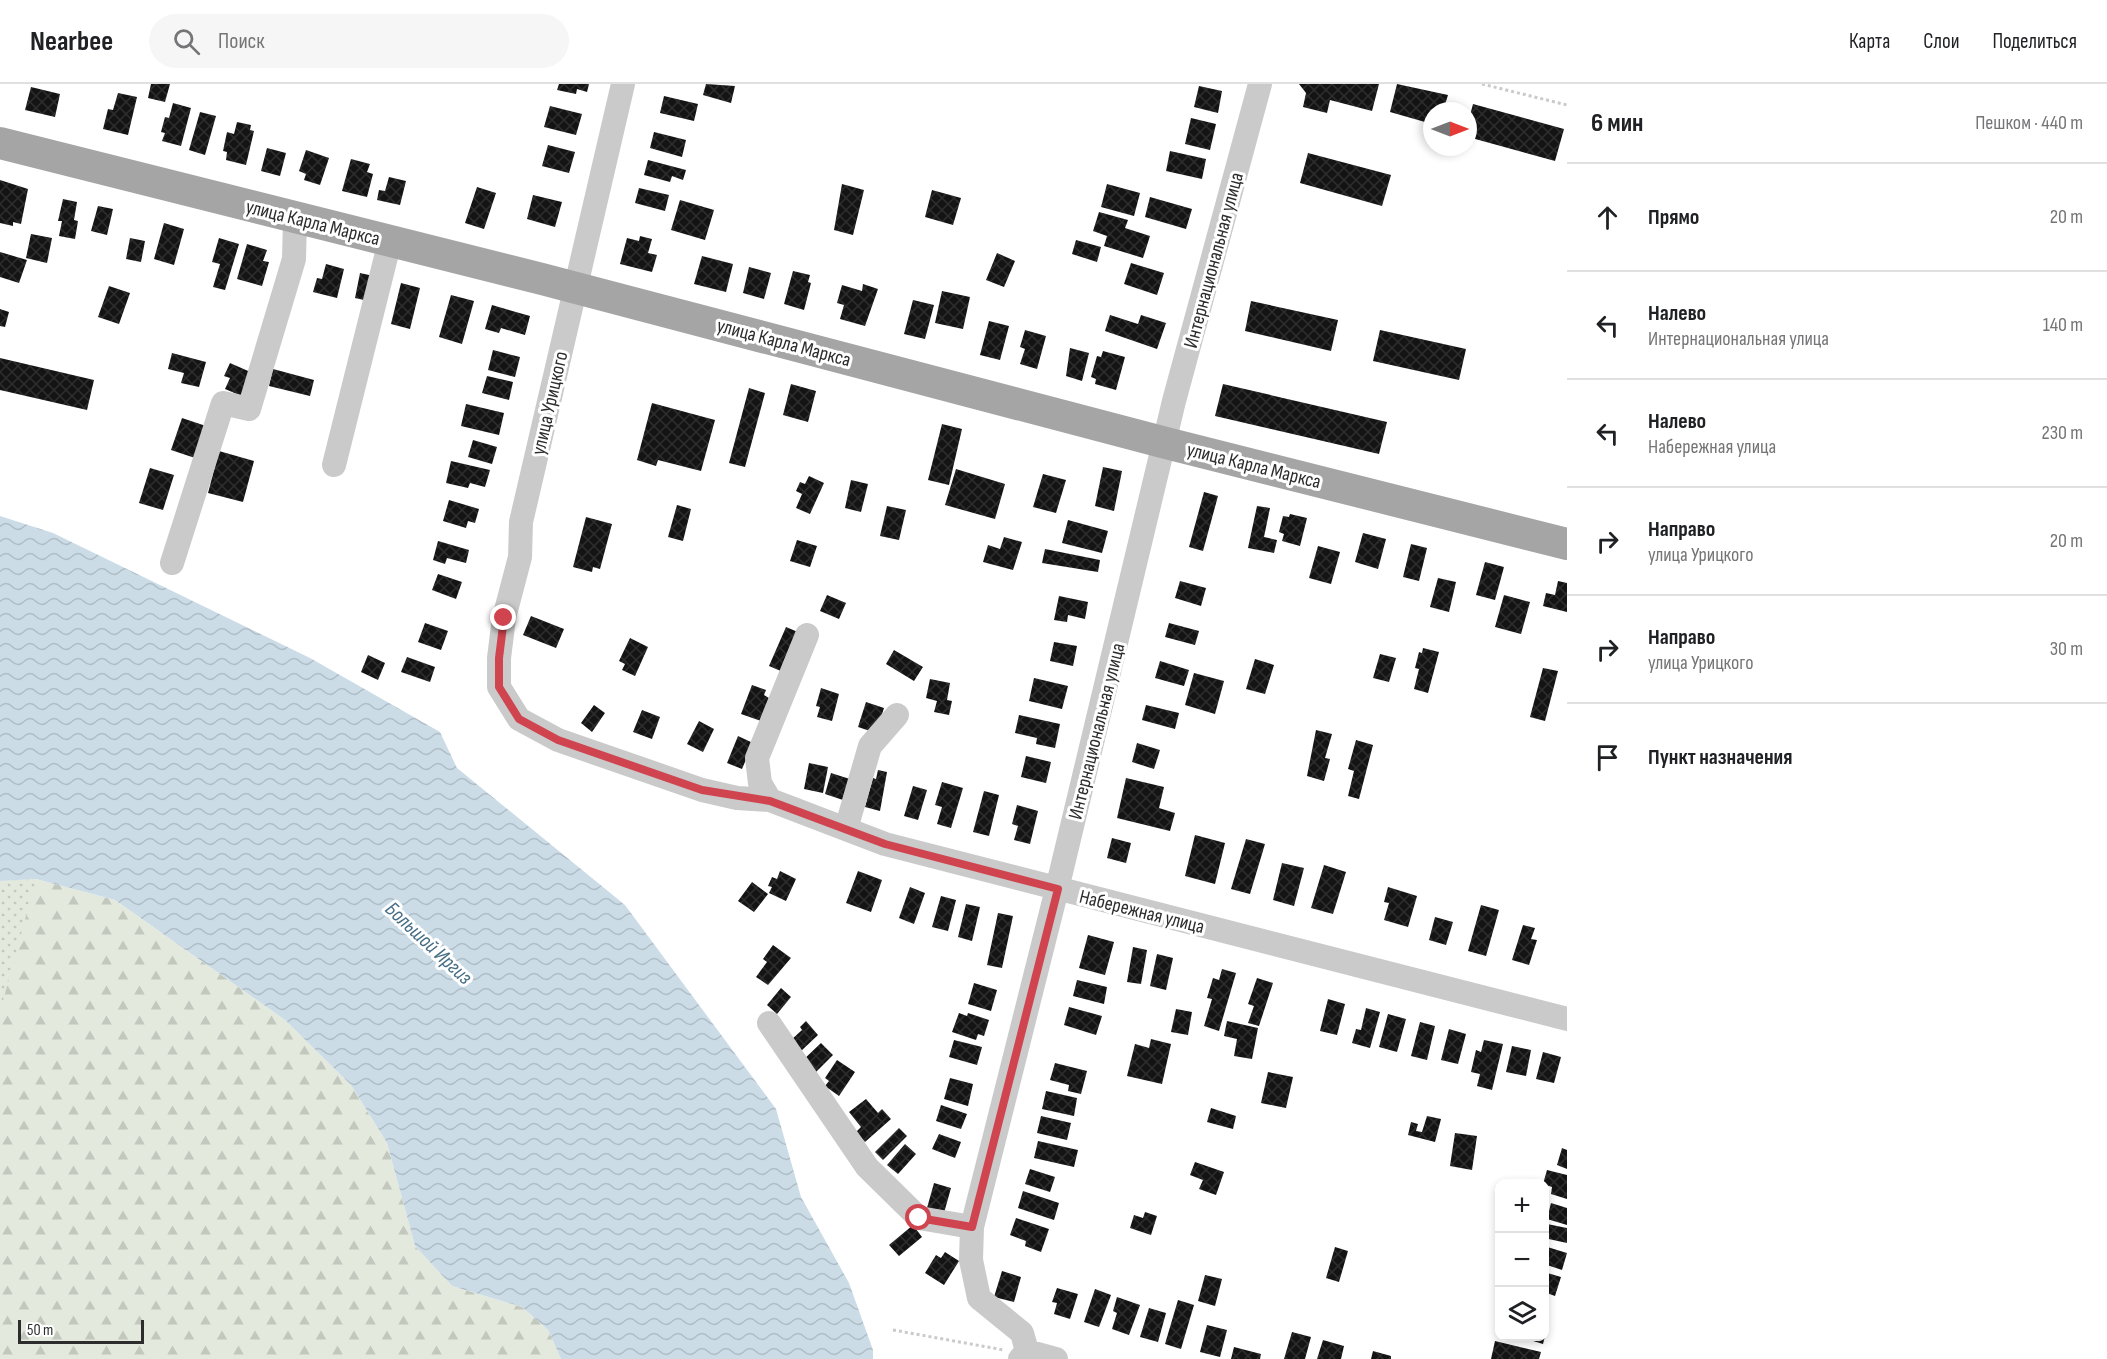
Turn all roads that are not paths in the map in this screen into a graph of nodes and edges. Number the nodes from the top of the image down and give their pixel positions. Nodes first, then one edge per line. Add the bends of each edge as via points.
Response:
1 (623, 84) edge
2 (1260, 84) edge
3 (0, 143) edge
4 (295, 218) junction
5 (390, 241) junction
6 (576, 288) junction
7 (1166, 443) junction
8 (334, 465) dead end
9 (1567, 544) edge
10 (172, 563) dead end
11 (807, 635) dead end
12 (897, 715) dead end
13 (519, 719) joint
14 (770, 801) junction
15 (846, 829) junction
16 (1058, 889) junction
17 (1567, 1019) edge
18 (769, 1023) dead end
19 (972, 1227) junction
20 (1023, 1355) edge
21 (1056, 1359) edge

1 - 6 street, улица Урицкого
2 - 7 street, Интернациональная улица
3 - 4 main road, улица Карла Маркса
4 - 5 main road, улица Карла Маркса
4 - 10 street via 294,259 249,409 223,403
5 - 6 main road, улица Карла Маркса
5 - 8 street
6 - 7 main road, улица Карла Маркса
6 - 13 street, улица Урицкого via 521,522 520,557 501,638 499,687
7 - 9 main road, улица Карла Маркса
7 - 16 street, Интернациональная улица
11 - 14 street via 757,758 760,783
12 - 15 street via 870,746
13 - 14 street, Набережная улица via 558,740 702,790
14 - 15 street, Набережная улица
15 - 16 street, Набережная улица via 885,844
16 - 17 street, Набережная улица
16 - 19 street, Интернациональная улица
18 - 19 street via 867,1167 919,1218
19 - 20 street, Интернациональная улица via 971,1260 979,1298 1022,1333
20 - 21 street

